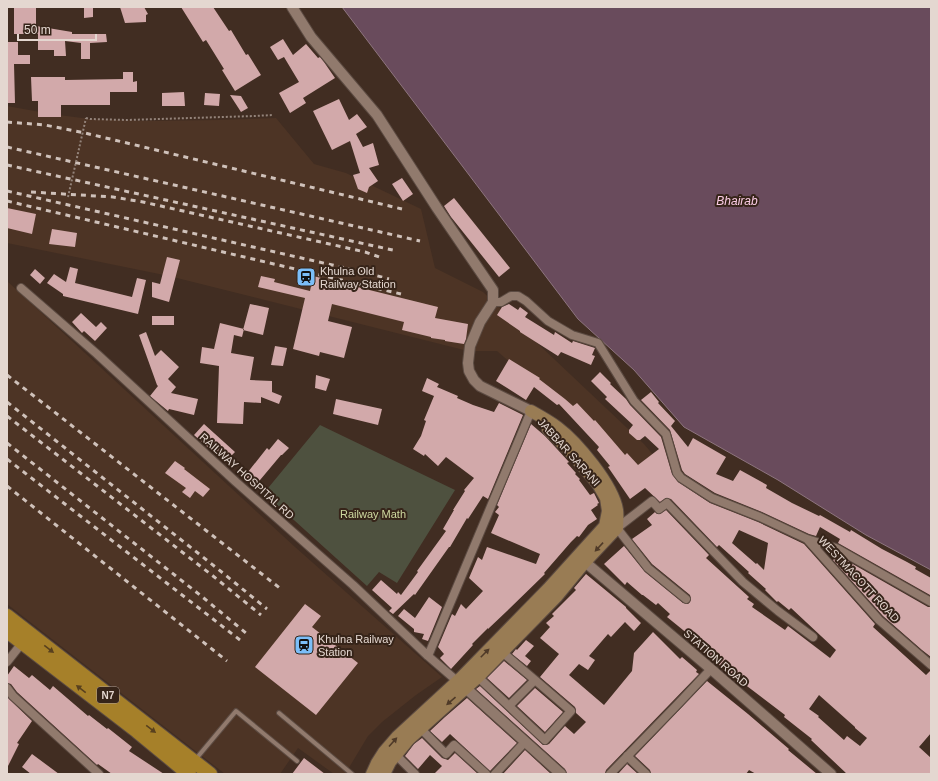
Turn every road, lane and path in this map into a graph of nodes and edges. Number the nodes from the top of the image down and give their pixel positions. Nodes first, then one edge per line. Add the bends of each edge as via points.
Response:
1 (292, 7) edge
2 (273, 115) dead end
3 (68, 197) dead end
4 (21, 288) dead end
5 (493, 302) junction
6 (531, 410) junction
7 (617, 528) junction
8 (807, 539) junction
9 (585, 562) junction
10 (686, 599) dead end
11 (931, 602) edge
12 (7, 616) edge
13 (22, 637) edge
14 (813, 637) dead end
15 (502, 652) junction
16 (428, 656) junction
17 (7, 662) edge
18 (931, 665) edge
19 (710, 669) junction
20 (478, 677) junction
21 (535, 680) junction
22 (462, 684) junction
23 (7, 688) edge
24 (509, 706) junction
25 (279, 713) dead end
26 (420, 728) junction
27 (525, 742) junction
28 (396, 755) junction
29 (627, 756) junction
30 (297, 761) dead end
31 (191, 768) edge
32 (99, 774) edge
33 (210, 774) edge
34 (352, 774) edge
35 (372, 774) edge
36 (384, 774) edge
37 (415, 774) edge
38 (486, 774) edge
39 (495, 774) edge
40 (561, 774) edge
41 (610, 774) edge
42 (646, 774) edge
43 (831, 774) edge

1 - 5 street via 311,37 377,115 493,290
2 - 3 path, bridge via 127,120 86,118
4 - 16 street, RAILWAY HOSPITAL RD via 347,580
5 - 6 street via 480,322 470,346 469,371 480,386
5 - 8 street via 518,296 548,321 572,335 598,343 634,401 666,434 677,473 681,478 712,498
6 - 7 main road, JABBAR SARANI via 557,427 592,463 613,496 617,511
6 - 16 street
22 -> 6 main road, JABBAR SARANI via 605,526 608,511 606,498 598,484
7 -> 9 main road, JABBAR SARANI
7 - 10 street via 648,568
7 - 14 street via 652,501 659,509 667,503 743,582
8 - 11 street via 836,548
8 - 18 street, WESTMACOTT ROAD via 879,620
9 - 15 main road, JABBAR SARANI via 557,596
9 - 19 street, STATION ROAD
12 - 13 highway, N7
13 - 17 street
13 - 31 highway, N7
15 - 20 main road, JABBAR SARANI
15 - 21 street
16 - 22 street, RAILWAY HOSPITAL RD
19 - 29 street
19 - 43 street, STATION ROAD
20 - 22 main road, JABBAR SARANI
20 - 24 street
21 - 24 street
21 - 24 street via 571,711 545,740
22 -> 26 main road, JABBAR SARANI
22 - 27 street
35 -> 22 main road, JABBAR SARANI via 384,752 397,738
23 - 32 street
25 - 34 lane
26 - 28 main road, JABBAR SARANI
26 - 38 street via 446,754 454,745
27 - 39 street
27 - 40 street
28 - 36 main road, JABBAR SARANI
28 - 37 street
29 - 41 street
29 - 42 street
30 - 31 lane via 236,711
31 - 33 highway, N7

